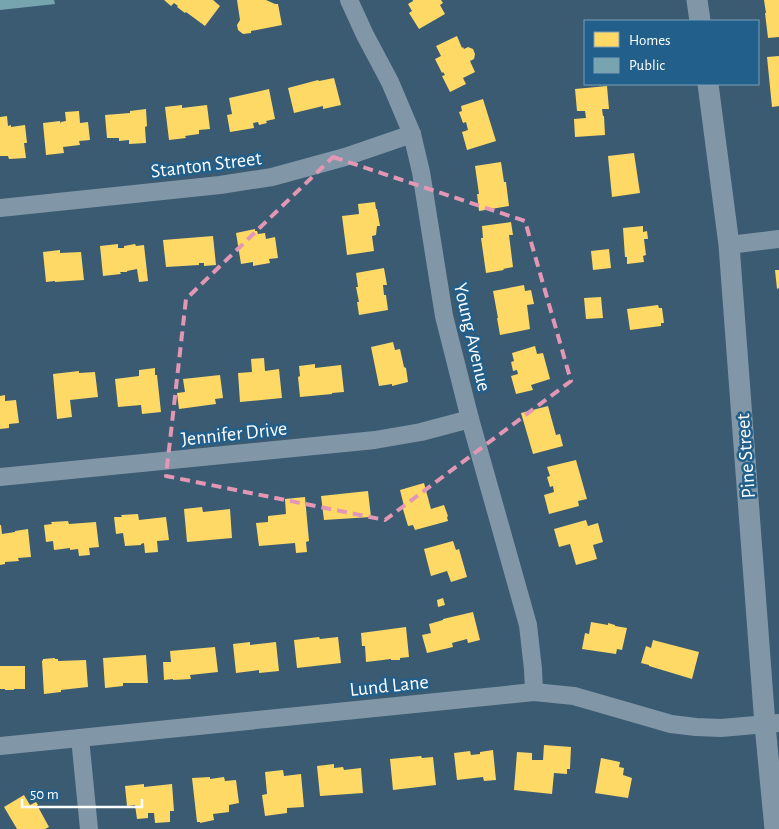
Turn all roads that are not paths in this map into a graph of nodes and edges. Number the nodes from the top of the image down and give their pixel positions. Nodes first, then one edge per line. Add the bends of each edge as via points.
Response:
1 (350, 0) edge
2 (697, 0) edge
3 (700, 20) edge
4 (708, 85) edge
5 (412, 134) junction
6 (0, 208) edge
7 (779, 239) edge
8 (729, 245) junction
9 (470, 419) junction
10 (0, 477) edge
11 (534, 692) junction
12 (772, 724) edge
13 (80, 738) junction
14 (0, 746) edge
15 (89, 829) edge
16 (775, 829) edge

1 - 5 street, Young Avenue
2 - 3 street
4 - 8 street, Pine Street
5 - 6 street, Stanton Street via 272,177
5 - 9 street, Young Avenue via 444,316
7 - 8 street
8 - 12 street, Pine Street
9 - 10 street, Jennifer Drive via 375,440
9 - 11 street, Young Avenue via 528,624
11 - 12 street, Lund Lane via 574,696 671,724 721,728
11 - 13 street, Lund Lane
12 - 16 street, Pine Street
13 - 14 street, Lund Lane
13 - 15 street

